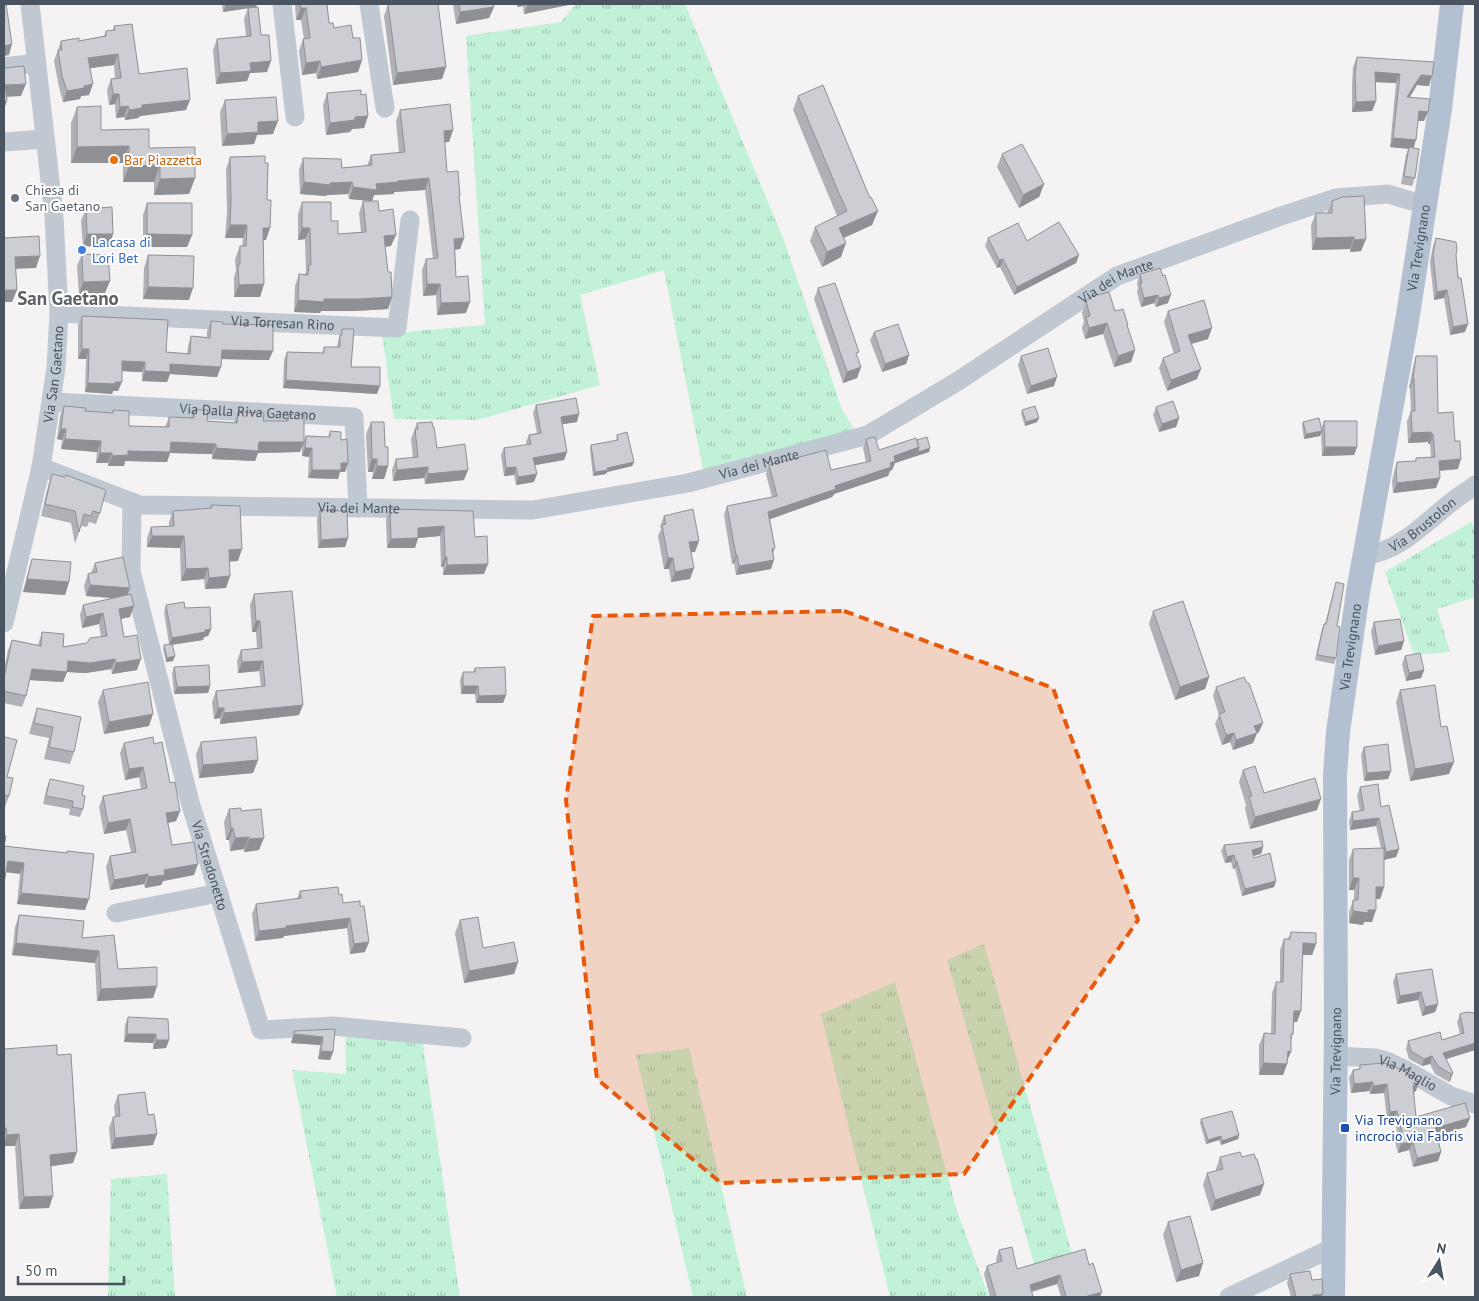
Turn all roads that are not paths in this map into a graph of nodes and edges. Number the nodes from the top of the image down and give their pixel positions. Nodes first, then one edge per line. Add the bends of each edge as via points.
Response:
1 (30, 4) edge
2 (282, 4) edge
3 (369, 4) edge
4 (1452, 4) edge
5 (37, 63) junction
6 (4, 67) edge
7 (385, 108) dead end
8 (294, 118) dead end
9 (45, 139) junction
10 (4, 142) edge
11 (1424, 205) junction
12 (410, 220) dead end
13 (59, 313) junction
14 (52, 402) junction
15 (41, 468) junction
16 (1475, 486) edge
17 (132, 502) junction
18 (358, 508) junction
19 (1364, 555) junction
20 (4, 623) edge
21 (219, 893) junction
22 (116, 913) dead end
23 (462, 1038) dead end
24 (1336, 1056) junction
25 (1475, 1104) edge
26 (1334, 1247) junction
27 (1229, 1297) edge
28 (1333, 1297) edge

1 - 5 street, Via San Gaetano
2 - 8 street
3 - 7 street
4 - 11 main road, Via Trevignano via 1440,109
5 - 6 street
5 - 9 street, Via San Gaetano
9 - 10 street
9 - 13 street, Via San Gaetano via 54,216 48,236
11 - 18 street, Via dei Mante via 1388,194 1336,198 1117,276 958,381 868,435 688,483 533,510
11 - 19 main road, Via Trevignano via 1407,321
12 - 13 street, Via Torresan Rino via 397,328
13 - 14 street, Via San Gaetano
14 - 15 street, Via San Gaetano
14 - 18 street, Via Dalla Riva Gaetano via 354,417
15 - 17 street, Via dei Mante
15 - 20 street, Via San Gaetano
16 - 19 street, Via Brustolon via 1402,541 1382,552
17 - 18 street, Via dei Mante via 140,505
17 - 21 street, Via Stradonetto via 130,571 190,802
19 - 24 main road, Via Trevignano via 1344,680 1336,758
21 - 22 street
21 - 23 street, Via Stradonetto via 261,1030 332,1026
24 - 25 street, Via Maglio via 1389,1062 1451,1096
24 - 26 main road, Via Trevignano
26 - 27 street
26 - 28 main road, Via Trevignano

